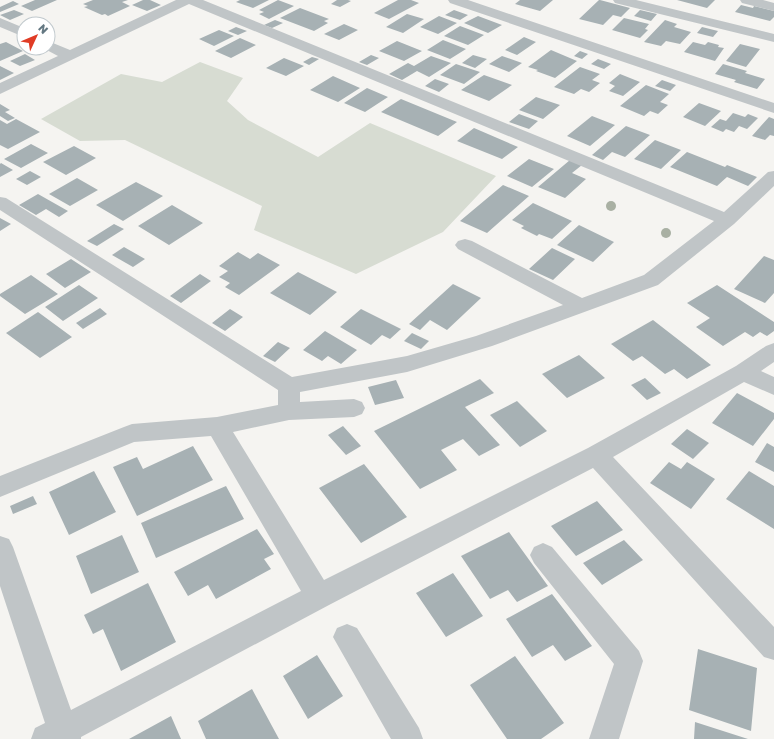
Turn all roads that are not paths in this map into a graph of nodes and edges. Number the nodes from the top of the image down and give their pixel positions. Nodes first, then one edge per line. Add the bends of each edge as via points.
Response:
1 (187, 0) edge
2 (191, 0) edge
3 (455, 0) edge
4 (620, 0) edge
5 (746, 0) edge
6 (774, 7) edge
7 (0, 22) edge
8 (16, 29) edge
9 (774, 38) edge
10 (56, 49) edge
11 (70, 56) junction
12 (0, 89) edge
13 (774, 108) edge
14 (774, 176) edge
15 (0, 202) edge
16 (727, 220) junction
17 (465, 245) dead end
18 (582, 306) junction
19 (774, 351) edge
20 (744, 372) junction
21 (289, 386) junction
22 (774, 387) edge
23 (354, 408) dead end
24 (289, 411) junction
25 (217, 426) junction
26 (596, 455) junction
27 (0, 487) edge
28 (0, 547) edge
29 (543, 555) dead end
30 (319, 596) junction
31 (347, 637) dead end
32 (774, 647) edge
33 (58, 736) edge
34 (408, 739) edge
35 (604, 739) edge

1 - 11 street
2 - 16 street
3 - 13 street
4 - 9 street
5 - 6 street
7 - 8 street
10 - 11 street
11 - 12 street
14 - 16 street
15 - 21 street
16 - 18 street via 651,280
17 - 18 street
18 - 21 street via 484,341 407,364
19 - 20 street
20 - 22 street
20 - 26 street
21 - 24 street
23 - 24 street
24 - 25 street
25 - 27 street via 132,433
25 - 30 street
26 - 30 street
26 - 32 street
28 - 33 street
29 - 35 street via 629,661
30 - 33 street
31 - 34 street

